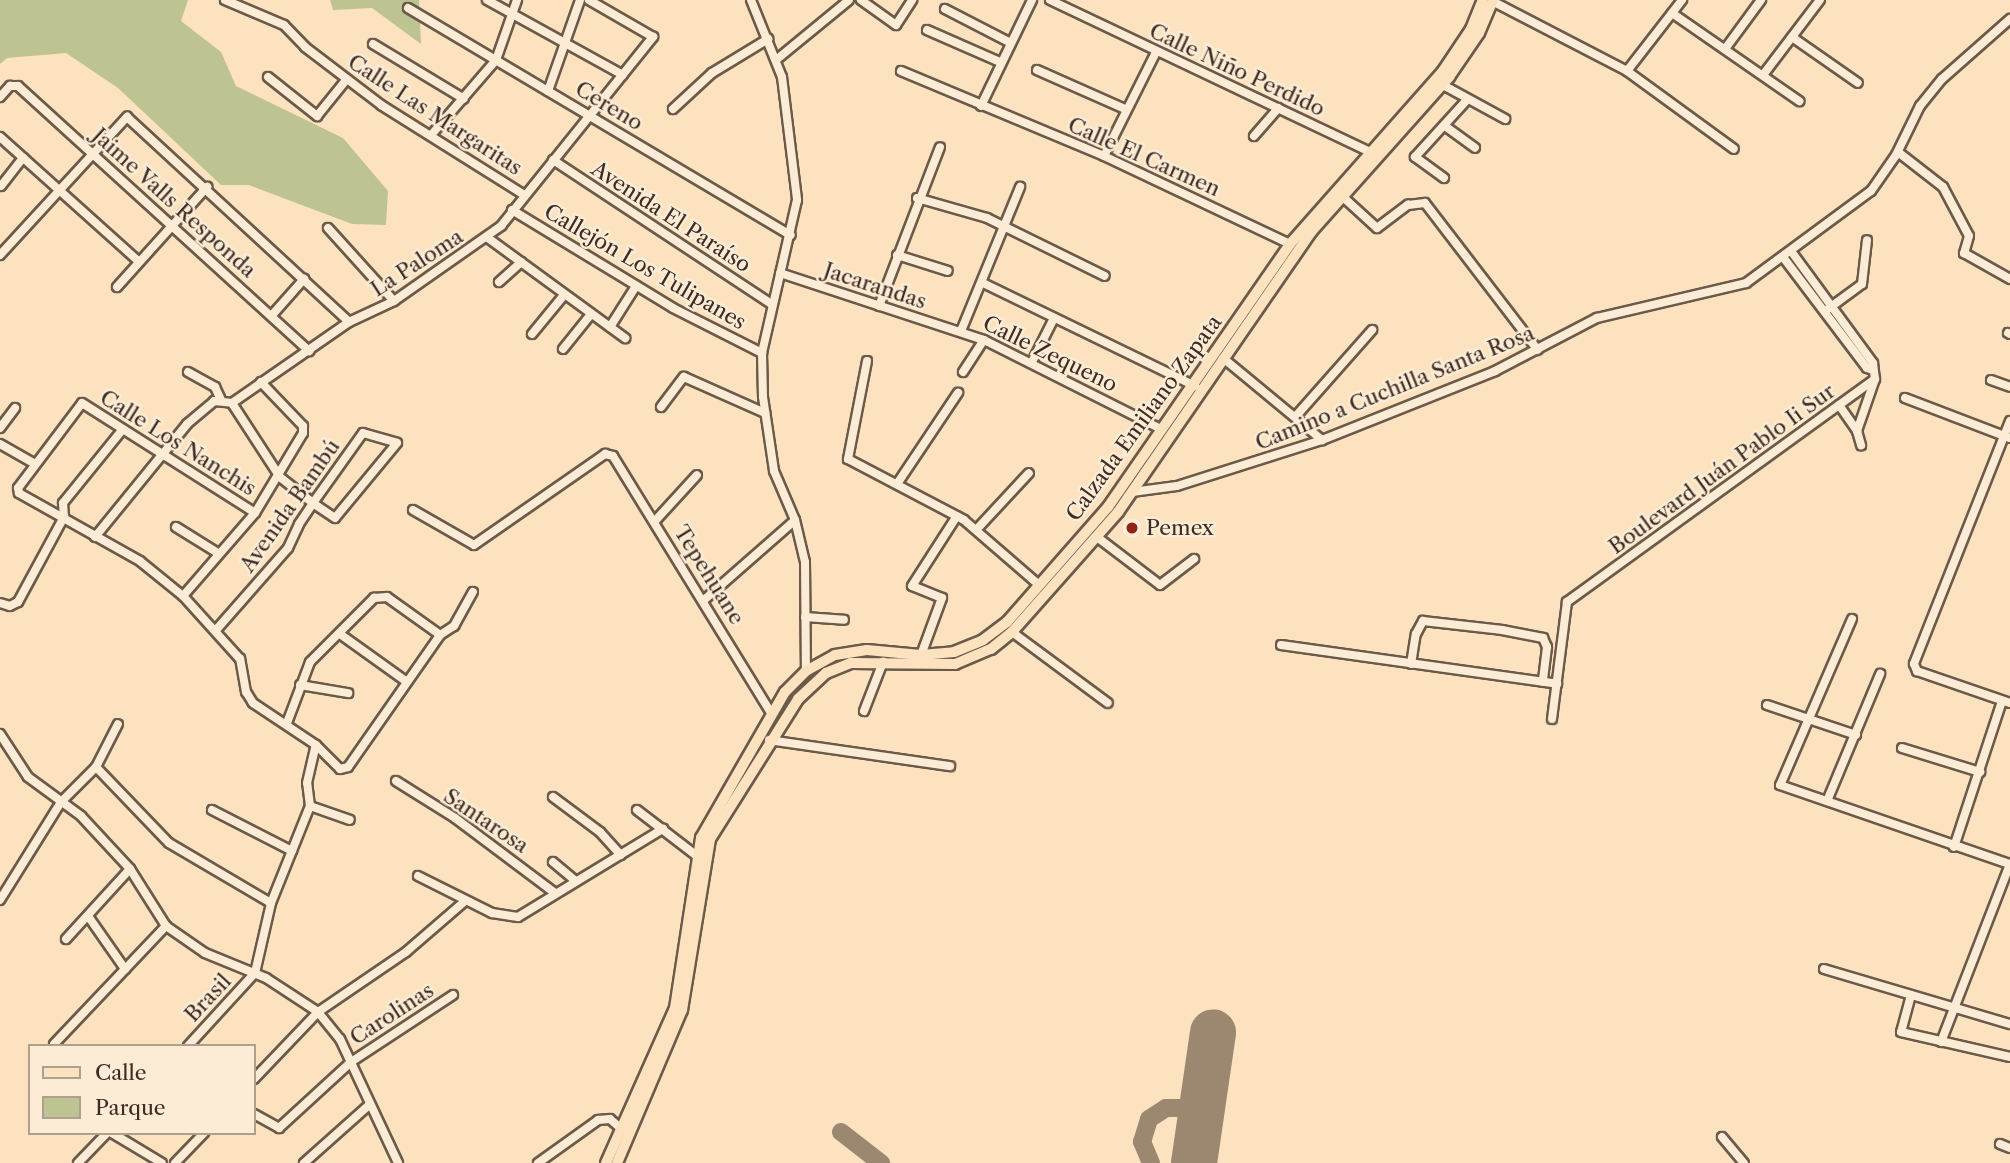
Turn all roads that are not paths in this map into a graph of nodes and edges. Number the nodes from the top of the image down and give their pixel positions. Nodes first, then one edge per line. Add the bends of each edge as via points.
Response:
1 (225, 0) edge
2 (487, 0) edge
3 (517, 0) edge
4 (580, 0) edge
5 (589, 0) edge
6 (751, 0) edge
7 (849, 0) edge
8 (861, 0) edge
9 (912, 0) edge
10 (1032, 0) edge
11 (1483, 0) edge
12 (1492, 0) edge
13 (1682, 0) edge
14 (1761, 0) edge
15 (1820, 0) edge
16 (1053, 1) edge
17 (408, 8) dead end
18 (945, 9) dead end
19 (1672, 13) junction
20 (512, 16) junction
21 (2010, 19) edge
22 (927, 30) dead end
23 (1792, 37) junction
24 (768, 39) junction
25 (565, 42) junction
26 (1009, 42) junction
27 (373, 44) dead end
28 (1725, 49) junction
29 (1156, 52) junction
30 (496, 60) junction
31 (776, 60) junction
32 (1000, 62) junction
33 (1037, 70) dead end
34 (901, 71) dead end
35 (1627, 71) junction
36 (623, 75) junction
37 (1763, 75) junction
38 (268, 77) dead end
39 (346, 80) junction
40 (1858, 83) dead end
41 (1443, 85) junction
42 (548, 91) junction
43 (0, 97) edge
44 (464, 99) junction
45 (1466, 101) junction
46 (1799, 101) dead end
47 (981, 106) junction
48 (1278, 108) junction
49 (673, 109) dead end
50 (1125, 109) junction
51 (591, 116) junction
52 (1505, 119) dead end
53 (1445, 126) junction
54 (432, 134) junction
55 (1254, 136) dead end
56 (0, 137) edge
57 (940, 147) dead end
58 (1475, 148) dead end
59 (1734, 149) dead end
60 (1898, 152) junction
61 (91, 153) junction
62 (1372, 153) junction
63 (1104, 156) junction
64 (23, 158) junction
65 (553, 160) junction
66 (1444, 178) dead end
67 (1, 186) edge
68 (207, 187) junction
69 (1020, 187) dead end
70 (59, 190) junction
71 (523, 194) junction
72 (1343, 197) junction
73 (917, 198) junction
74 (512, 210) junction
75 (171, 222) junction
76 (1002, 226) junction
77 (328, 228) dead end
78 (792, 235) junction
79 (488, 238) junction
80 (1867, 240) dead end
81 (1290, 244) junction
82 (1791, 251) junction
83 (0, 255) edge
84 (897, 255) junction
85 (1783, 257) junction
86 (137, 260) junction
87 (521, 262) junction
88 (948, 271) dead end
89 (780, 273) junction
90 (1105, 275) dead end
91 (304, 278) junction
92 (2010, 279) edge
93 (499, 282) dead end
94 (983, 283) junction
95 (636, 286) junction
96 (117, 287) dead end
97 (564, 295) junction
98 (394, 301) junction
99 (771, 303) junction
100 (879, 306) junction
101 (1826, 310) junction
102 (273, 314) junction
103 (591, 314) junction
104 (1054, 318) junction
105 (349, 322) junction
106 (610, 327) junction
107 (1372, 330) dead end
108 (961, 331) junction
109 (531, 334) dead end
110 (625, 338) dead end
111 (984, 340) junction
112 (563, 349) dead end
113 (1538, 350) junction
114 (309, 351) junction
115 (762, 353) junction
116 (1223, 358) junction
117 (1033, 360) junction
118 (867, 361) dead end
119 (188, 372) dead end
120 (963, 372) dead end
121 (1874, 374) junction
122 (1991, 380) dead end
123 (261, 382) junction
124 (1196, 387) junction
125 (2010, 387) edge
126 (958, 393) dead end
127 (1905, 398) dead end
128 (221, 400) junction
129 (232, 403) junction
130 (1839, 405) junction
131 (661, 407) dead end
132 (15, 408) dead end
133 (765, 413) junction
134 (1296, 416) junction
135 (2010, 421) edge
136 (0, 428) edge
137 (123, 429) junction
138 (1161, 429) junction
139 (1857, 431) junction
140 (2007, 437) edge
141 (1322, 440) junction
142 (0, 444) edge
143 (1861, 445) dead end
144 (161, 453) junction
145 (34, 464) junction
146 (1029, 472) dead end
147 (698, 475) dead end
148 (280, 477) junction
149 (897, 484) junction
150 (1132, 492) junction
151 (313, 503) junction
152 (413, 510) dead end
153 (255, 513) junction
154 (957, 516) junction
155 (64, 517) junction
156 (795, 520) junction
157 (655, 521) junction
158 (176, 527) dead end
159 (977, 529) junction
160 (95, 537) junction
161 (1097, 537) junction
162 (218, 553) junction
163 (1194, 559) dead end
164 (1039, 585) junction
165 (473, 592) dead end
166 (183, 596) junction
167 (704, 600) junction
168 (0, 603) edge
169 (804, 617) junction
170 (1852, 619) dead end
171 (844, 621) dead end
172 (216, 630) junction
173 (1012, 632) junction
174 (340, 634) junction
175 (440, 635) junction
176 (1281, 645) dead end
177 (921, 655) junction
178 (819, 662) junction
179 (883, 662) junction
180 (1411, 664) junction
181 (806, 671) junction
182 (826, 673) junction
183 (1880, 674) dead end
184 (408, 682) junction
185 (1543, 682) junction
186 (1558, 684) junction
187 (300, 685) junction
188 (348, 693) dead end
189 (2006, 702) edge
190 (1108, 703) dead end
191 (1767, 705) dead end
192 (864, 711) dead end
193 (772, 714) junction
194 (1552, 719) dead end
195 (1809, 719) junction
196 (287, 723) junction
197 (118, 724) dead end
198 (0, 734) edge
199 (1856, 735) junction
200 (769, 740) junction
201 (316, 745) junction
202 (1902, 748) dead end
203 (950, 766) dead end
204 (96, 768) junction
205 (1980, 772) junction
206 (396, 781) dead end
207 (553, 797) dead end
208 (1827, 801) junction
209 (61, 803) junction
210 (310, 806) junction
211 (212, 810) dead end
212 (637, 810) dead end
213 (350, 820) dead end
214 (663, 829) junction
215 (1954, 846) junction
216 (292, 851) junction
217 (621, 855) junction
218 (697, 856) junction
219 (553, 862) dead end
220 (2010, 864) edge
221 (130, 869) junction
222 (418, 876) dead end
223 (576, 881) junction
224 (555, 892) junction
225 (0, 900) edge
226 (465, 901) junction
227 (271, 903) junction
228 (88, 916) junction
229 (166, 926) junction
230 (66, 939) dead end
231 (125, 969) junction
232 (1824, 969) dead end
233 (255, 974) junction
234 (453, 995) dead end
235 (1912, 995) junction
236 (1954, 1008) junction
237 (318, 1012) junction
238 (2010, 1024) edge
239 (1941, 1042) junction
240 (54, 1044) dead end
241 (190, 1044) edge
242 (2010, 1057) edge
243 (351, 1062) junction
244 (256, 1077) edge
245 (368, 1106) junction
246 (256, 1115) edge
247 (625, 1131) junction
248 (108, 1135) edge
249 (113, 1135) edge
250 (202, 1135) edge
251 (1722, 1138) dead end
252 (2000, 1144) dead end
253 (2010, 1147) edge
254 (78, 1163) edge
255 (162, 1163) edge
256 (174, 1163) edge
257 (304, 1163) edge
258 (398, 1163) edge
259 (538, 1163) edge
260 (606, 1163) edge
261 (617, 1163) edge
262 (1744, 1163) edge

1 - 39 street, Calle Las Margaritas via 284,25
2 - 20 street
3 - 20 street
4 - 25 street
5 - 36 street, La Paloma via 653,37
6 - 24 street
7 - 31 street
8 - 9 street via 896,25
10 - 26 street
11 - 62 main road, Calzada Emiliano Zapata via 1449,63
12 - 35 street
12 - 41 main road, Calzada Emiliano Zapata via 1479,33
13 - 19 street
14 - 28 street
15 - 23 street
16 - 29 street, Calle Niño Perdido
17 - 30 street, Cereno
18 - 26 street
19 - 28 street
19 - 35 street
20 - 25 street
20 - 30 street
21 - 60 street, Camino a Cuchilla Santa Rosa via 1942,79 1920,106
22 - 32 street
23 - 37 street
23 - 40 street
24 - 31 street
24 - 49 street via 712,73
25 - 36 street
25 - 42 street
26 - 32 street
27 - 44 street
28 - 37 street
29 - 48 street, Calle Niño Perdido
29 - 50 street
30 - 42 street, Cereno
30 - 44 street
31 - 78 street via 797,200
32 - 47 street
33 - 50 street
34 - 47 street, Calle El Carmen
35 - 59 street
36 - 51 street, La Paloma
37 - 46 street
38 - 39 street via 317,116
39 - 54 street, Calle Las Margaritas
41 - 45 street
41 - 72 main road, Calzada Emiliano Zapata
42 - 51 street, Cereno
43 - 61 street, Jaime Valls Responda via 13,85
44 - 54 street
45 - 52 street
45 - 53 street
47 - 63 street, Calle El Carmen
48 - 55 street
48 - 62 street, Calle Niño Perdido
50 - 63 street
51 - 65 street, La Paloma
51 - 78 street, Cereno
53 - 58 street
53 - 66 street via 1415,157
54 - 71 street, Calle Las Margaritas
56 - 64 street
57 - 73 street
60 - 82 street, Camino a Cuchilla Santa Rosa via 1871,191
60 - 92 street via 1943,187 1969,236 1964,253
61 - 68 street via 127,117
61 - 70 street
61 - 75 street, Jaime Valls Responda
62 - 81 main road, Calzada Emiliano Zapata
63 - 81 street, Calle El Carmen
64 - 67 street
64 - 70 street
65 - 71 street, La Paloma
65 - 99 street, Avenida El Paraíso
68 - 75 street
68 - 91 street
69 - 76 street
70 - 83 street
70 - 86 street
71 - 74 street, La Paloma
72 - 113 street via 1377,228 1408,205 1425,203
72 - 116 main road, Calzada Emiliano Zapata via 1298,249
73 - 76 street
73 - 84 street
74 - 79 street, La Paloma
74 - 95 street, Callejón Los Tulipanes
75 - 86 street
75 - 102 street, Jaime Valls Responda
76 - 90 street
76 - 94 street
77 - 98 street
78 - 89 street
79 - 87 street
79 - 98 street, La Paloma
80 - 101 street via 1862,284
81 - 124 main road, Calzada Emiliano Zapata
82 - 85 street, Camino a Cuchilla Santa Rosa
82 - 101 street
84 - 88 street
84 - 100 street
85 - 101 street
85 - 113 street, Camino a Cuchilla Santa Rosa via 1746,283 1597,318
86 - 96 street
87 - 93 street
87 - 97 street
89 - 99 street
89 - 100 street, Jacarandas
91 - 102 street
91 - 105 street
94 - 104 street
94 - 108 street
95 - 106 street
95 - 115 street, Callejón Los Tulipanes
97 - 103 street
97 - 109 street
98 - 105 street, La Paloma
99 - 115 street
100 - 108 street, Jacarandas
101 - 121 street
102 - 114 street, Jaime Valls Responda
103 - 106 street
103 - 112 street
104 - 117 street
104 - 124 street
105 - 114 street, La Paloma
106 - 110 street
107 - 134 street
108 - 111 street, Calle Zequeno
111 - 117 street, Calle Zequeno
111 - 120 street
113 - 141 street, Camino a Cuchilla Santa Rosa
114 - 123 street, La Paloma
115 - 133 street
116 - 124 main road, Calzada Emiliano Zapata
116 - 134 street
117 - 138 street, Calle Zequeno
118 - 149 street via 848,459
119 - 128 street via 215,387
121 - 130 street, Boulevard Juán Pablo Ii Sur
121 - 139 street
122 - 125 street
123 - 129 street, La Paloma
123 - 148 street via 304,430
124 - 138 main road, Calzada Emiliano Zapata
124 - 150 main road, Calzada Emiliano Zapata
126 - 149 street
127 - 140 street
128 - 129 street
128 - 144 street via 187,424
129 - 148 street
130 - 139 street
130 - 186 street, Boulevard Juán Pablo Ii Sur via 1567,603
131 - 133 street via 684,377
132 - 136 street
133 - 156 street via 774,471
134 - 141 street
135 - 140 street
137 - 144 street, Calle Los Nanchis
137 - 145 street, Calle Los Nanchis via 82,403
137 - 155 street via 63,503
138 - 164 main road, Calzada Emiliano Zapata via 1108,507
139 - 143 street
140 - 189 street via 1914,664 1917,671
141 - 150 street, Camino a Cuchilla Santa Rosa via 1177,486
142 - 145 street
144 - 153 street, Calle Los Nanchis
144 - 160 street
145 - 155 street via 25,473 19,493
146 - 159 street
147 - 157 street
148 - 151 street
148 - 153 street
149 - 154 street
150 - 161 main road, Calzada Emiliano Zapata
151 - 151 street, Avenida Bambú via 363,433 397,443 339,517
151 - 172 street, Avenida Bambú via 288,548
152 - 157 street, Tepehuane via 474,545 605,454 613,456
153 - 162 street
154 - 159 street
154 - 177 street via 912,586 942,598
155 - 160 street
155 - 168 street via 18,602 10,606
156 - 167 street
156 - 169 street via 805,562
157 - 167 street, Tepehuane
158 - 162 street
159 - 164 street
160 - 166 street via 140,561
161 - 163 street via 1160,585
161 - 173 main road, Calzada Emiliano Zapata
162 - 166 street
164 - 177 main road, Calzada Emiliano Zapata via 1007,622 983,640 954,652
165 - 175 street via 454,626
166 - 172 street
167 - 193 street, Tepehuane
169 - 171 street
169 - 181 street
170 - 195 street
172 - 196 street via 240,659 246,692 253,703
173 - 179 main road, Calzada Emiliano Zapata via 991,649 955,664 916,667
173 - 190 street
174 - 175 street via 380,597
174 - 184 street
174 - 187 street via 310,662
175 - 184 street
176 - 180 street
177 - 178 main road, Calzada Emiliano Zapata via 867,650
178 - 181 main road, Calzada Emiliano Zapata
178 - 182 main road
179 - 182 main road, Calzada Emiliano Zapata via 851,663
179 - 192 street
180 - 185 street
180 - 185 street via 1419,623 1447,623 1544,638
181 - 193 main road, Calzada Emiliano Zapata
182 - 200 main road, Calzada Emiliano Zapata via 798,699
183 - 199 street
184 - 201 street via 345,769
185 - 186 street
186 - 194 street, Boulevard Juán Pablo Ii Sur
187 - 188 street
187 - 196 street
189 - 205 street
191 - 195 street
193 - 218 main road, Calzada Emiliano Zapata via 701,838
195 - 199 street
195 - 208 street via 1780,785
196 - 201 street
197 - 204 street
198 - 209 street via 28,777
199 - 208 street
200 - 203 street
200 - 247 main road, Calzada Emiliano Zapata via 710,839 682,1010
201 - 210 street via 307,783
202 - 205 street
204 - 209 street
204 - 227 street via 169,844
205 - 215 street
206 - 224 street, Santarosa
207 - 217 street via 600,832
208 - 215 street
209 - 221 street via 90,825
209 - 225 street
210 - 213 street
210 - 216 street
211 - 216 street
212 - 214 street
214 - 217 street
214 - 218 street
215 - 220 street
216 - 227 street
217 - 223 street
218 - 247 main road, Calzada Emiliano Zapata via 688,946 675,1008
219 - 223 street
220 - 236 street
221 - 228 street
221 - 229 street
222 - 226 street
223 - 224 street
224 - 226 street via 518,917 492,913
226 - 237 street via 406,952
227 - 233 street
228 - 230 street
228 - 231 street
229 - 231 street
229 - 233 street via 205,953
231 - 240 street
232 - 235 street
233 - 237 street
233 - 241 street, Brasil
234 - 243 street, Carolinas
235 - 236 street
235 - 239 street via 1901,1032
236 - 238 street
236 - 239 street
237 - 243 street
237 - 244 street
239 - 242 street
243 - 245 street
243 - 246 street, Carolinas via 279,1128
245 - 257 street
245 - 258 street
247 - 259 street via 610,1119 598,1120
247 - 260 main road, Calzada Emiliano Zapata
247 - 261 main road, Calzada Emiliano Zapata
248 - 254 street
249 - 255 street
250 - 256 street
251 - 262 street
252 - 253 street

